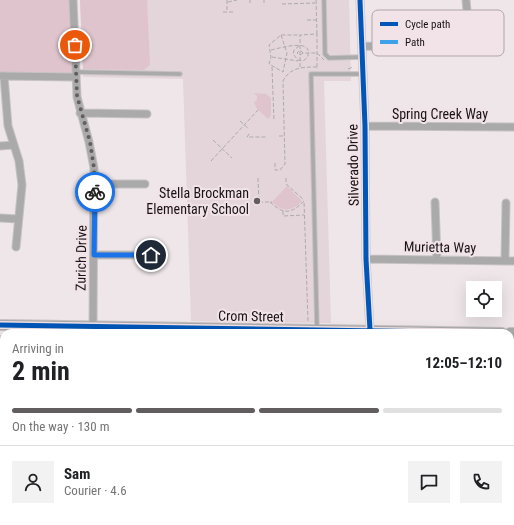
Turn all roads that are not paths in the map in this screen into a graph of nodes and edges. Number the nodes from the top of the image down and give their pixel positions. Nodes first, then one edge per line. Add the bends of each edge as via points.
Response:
1 (73, 0) edge
2 (324, 0) edge
3 (360, 0) edge
4 (466, 0) edge
5 (466, 10) edge
6 (362, 46) junction
7 (372, 46) edge
8 (362, 57) junction
9 (76, 74) junction
10 (180, 74) dead end
11 (363, 74) junction
12 (2, 76) edge
13 (80, 113) junction
14 (147, 114) dead end
15 (365, 126) junction
16 (514, 127) edge
17 (13, 145) junction
18 (0, 146) edge
19 (95, 184) junction
20 (146, 184) dead end
21 (435, 202) dead end
22 (506, 203) dead end
23 (0, 218) edge
24 (18, 219) junction
25 (16, 247) dead end
26 (94, 255) junction
27 (151, 255) dead end
28 (366, 260) junction
29 (437, 260) junction
30 (505, 261) junction
31 (514, 261) edge
32 (0, 325) edge
33 (93, 328) junction
34 (278, 329) edge
35 (317, 329) edge
36 (370, 329) edge

1 - 9 street, Zurich Drive
2 - 8 lane via 325,54 329,58
3 - 6 street, Silverado Drive
4 - 5 street
6 - 7 street
6 - 8 street, Silverado Drive
8 - 11 street, Silverado Drive
9 - 10 lane
9 - 12 street
9 - 13 street, Zurich Drive
11 - 15 street, Silverado Drive
11 - 35 lane via 311,74
12 - 17 street
13 - 14 street
13 - 19 street, Zurich Drive via 90,142
15 - 16 street, Spring Creek Way
15 - 28 street, Silverado Drive
17 - 18 street
17 - 24 street via 19,161 22,185
19 - 20 street
19 - 26 street, Zurich Drive
21 - 29 street
22 - 30 street
23 - 24 street
24 - 25 street
26 - 27 street
26 - 33 street, Zurich Drive
28 - 29 street, Murietta Way
28 - 36 street, Silverado Drive
29 - 30 street, Murietta Way
30 - 31 street, Murietta Way
32 - 33 street, Crom Street
33 - 34 street, Crom Street via 161,326

